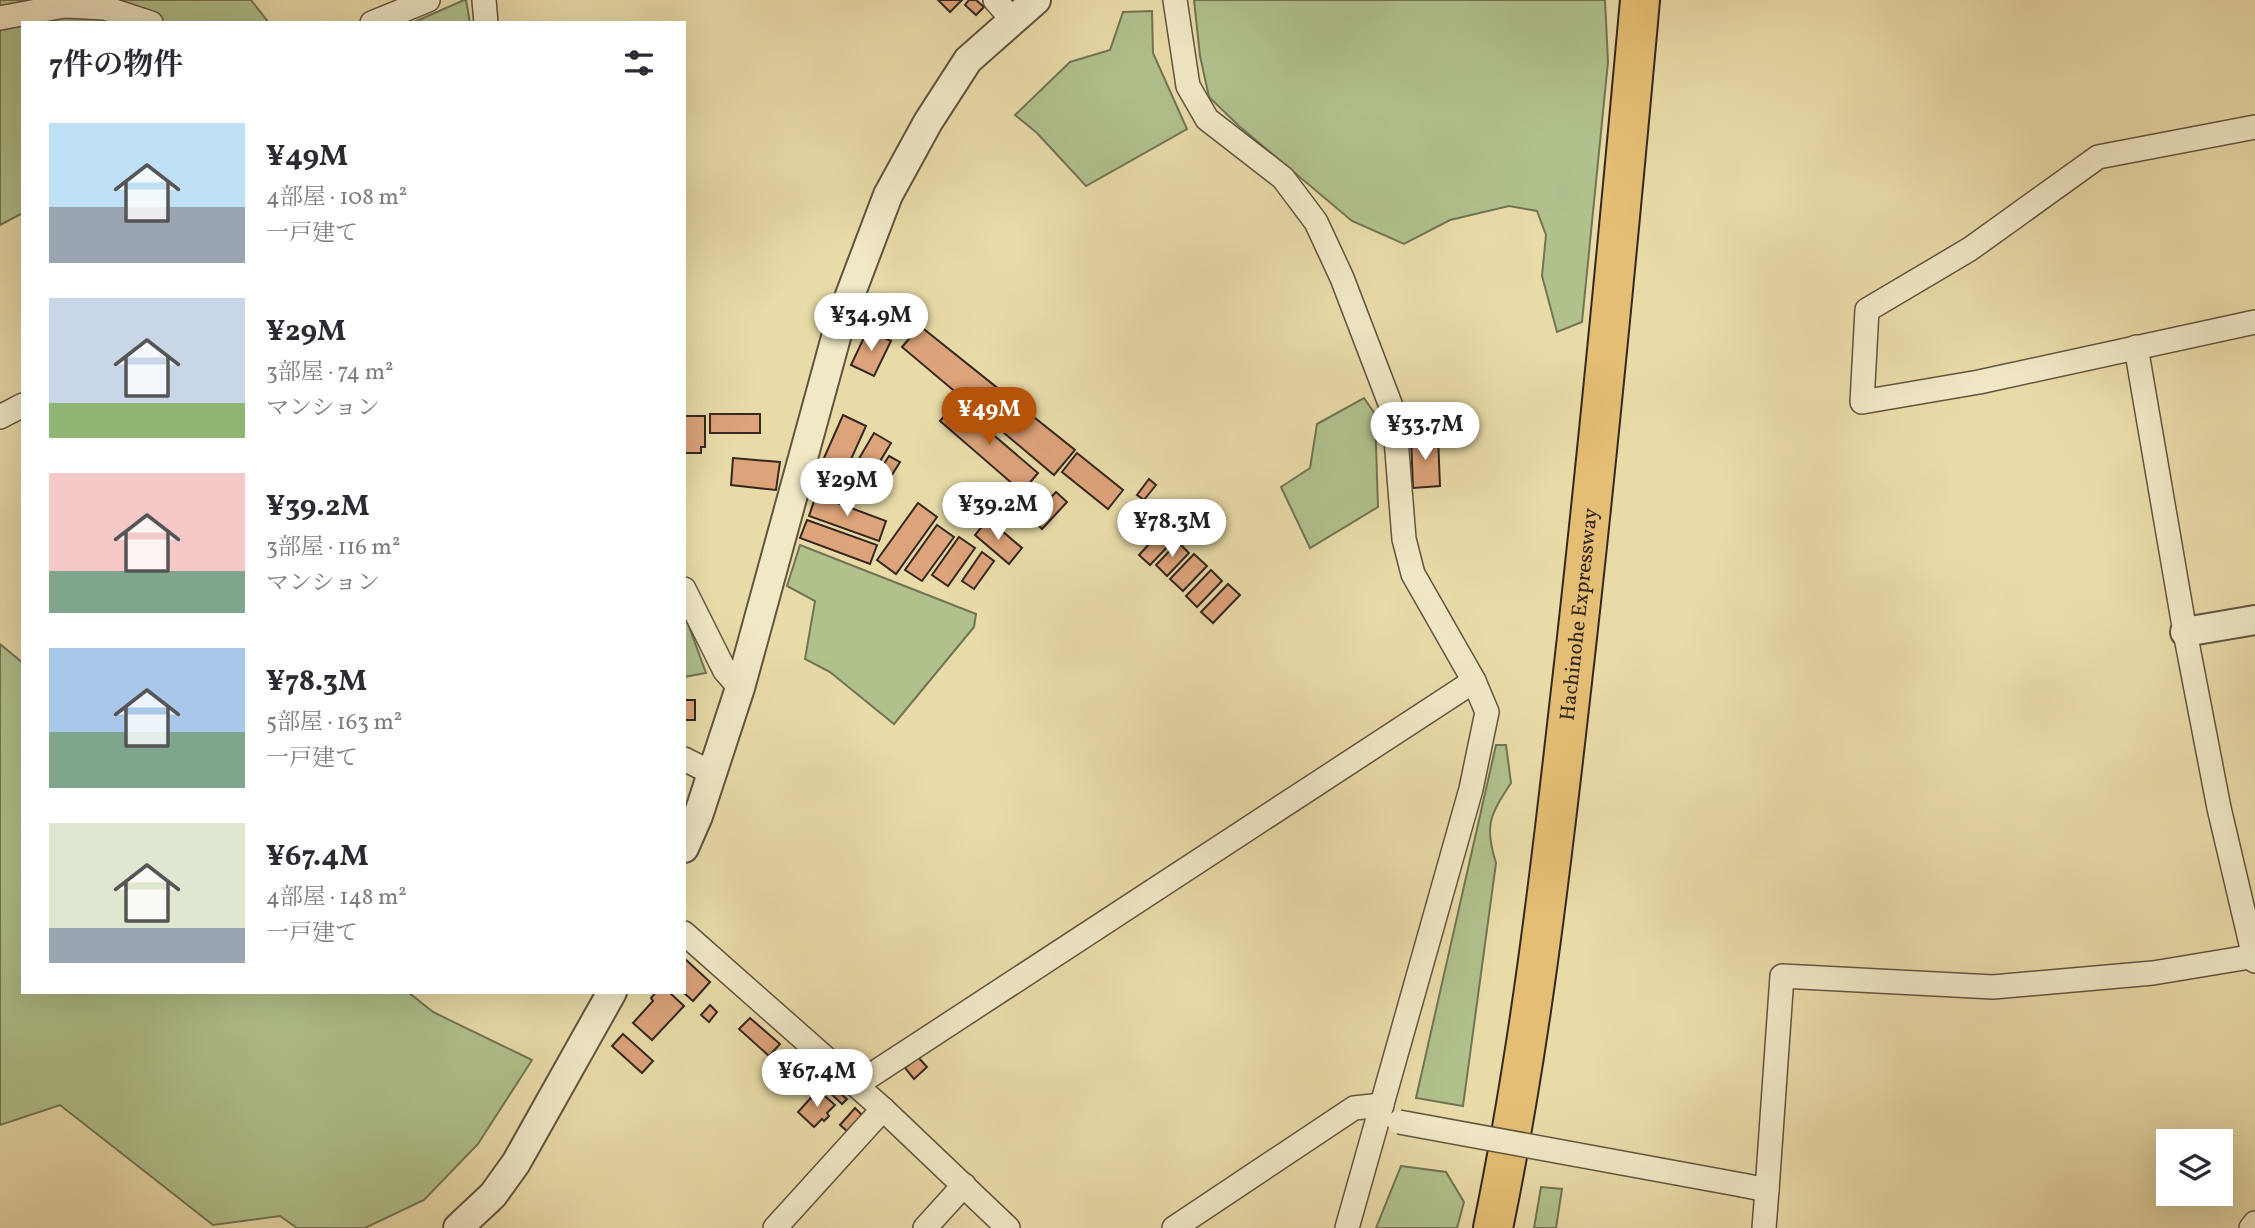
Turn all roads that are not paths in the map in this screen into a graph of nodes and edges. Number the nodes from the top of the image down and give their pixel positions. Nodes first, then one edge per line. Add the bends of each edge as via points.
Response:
1 (428, 0) edge
2 (484, 0) edge
3 (1036, 0) edge
4 (1175, 0) edge
5 (1640, 0) edge
6 (1004, 10) edge
7 (0, 18) edge
8 (145, 21) edge
9 (377, 21) edge
10 (486, 21) edge
11 (2255, 127) edge
12 (2255, 322) edge
13 (2136, 347) junction
14 (21, 406) edge
15 (0, 417) edge
16 (686, 593) edge
17 (2255, 620) edge
18 (2185, 632) junction
19 (1475, 681) junction
20 (740, 688) junction
21 (686, 760) edge
22 (712, 773) junction
23 (686, 843) edge
24 (686, 935) edge
25 (2254, 958) edge
26 (611, 994) edge
27 (856, 1085) junction
28 (883, 1109) junction
29 (1386, 1115) junction
30 (964, 1185) junction
31 (1767, 1190) junction
32 (2255, 1223) edge
33 (458, 1228) edge
34 (775, 1228) edge
35 (925, 1228) edge
36 (1008, 1228) edge
37 (1174, 1228) edge
38 (1347, 1228) edge
39 (1493, 1228) edge
40 (1764, 1228) edge
41 (2251, 1228) edge

1 - 9 street
2 - 10 street
3 - 6 street
4 - 19 street via 1188,86 1207,119 1283,178 1316,222 1342,278 1394,414 1404,539 1413,574
5 - 39 highway, Hachinohe Expressway via 1594,493 1551,869
6 - 20 street via 928,122 888,195 841,319
7 - 8 street via 64,6 105,8
11 - 13 street via 2098,157 1970,249 1867,310 1862,402
12 - 13 street
13 - 18 street
14 - 15 street
16 - 20 street via 725,670
17 - 18 street
18 - 25 street
19 - 27 street
19 - 29 street via 1487,712
20 - 22 street
21 - 22 street
22 - 23 street
24 - 27 street
25 - 31 street via 2153,973 1993,987 1782,976
26 - 33 street via 516,1163 493,1195
27 - 28 street
28 - 30 street
28 - 34 street
29 - 31 street, bridge
29 - 37 street via 1354,1108
29 - 38 street
30 - 35 street
30 - 36 street
31 - 40 street
32 - 41 street

